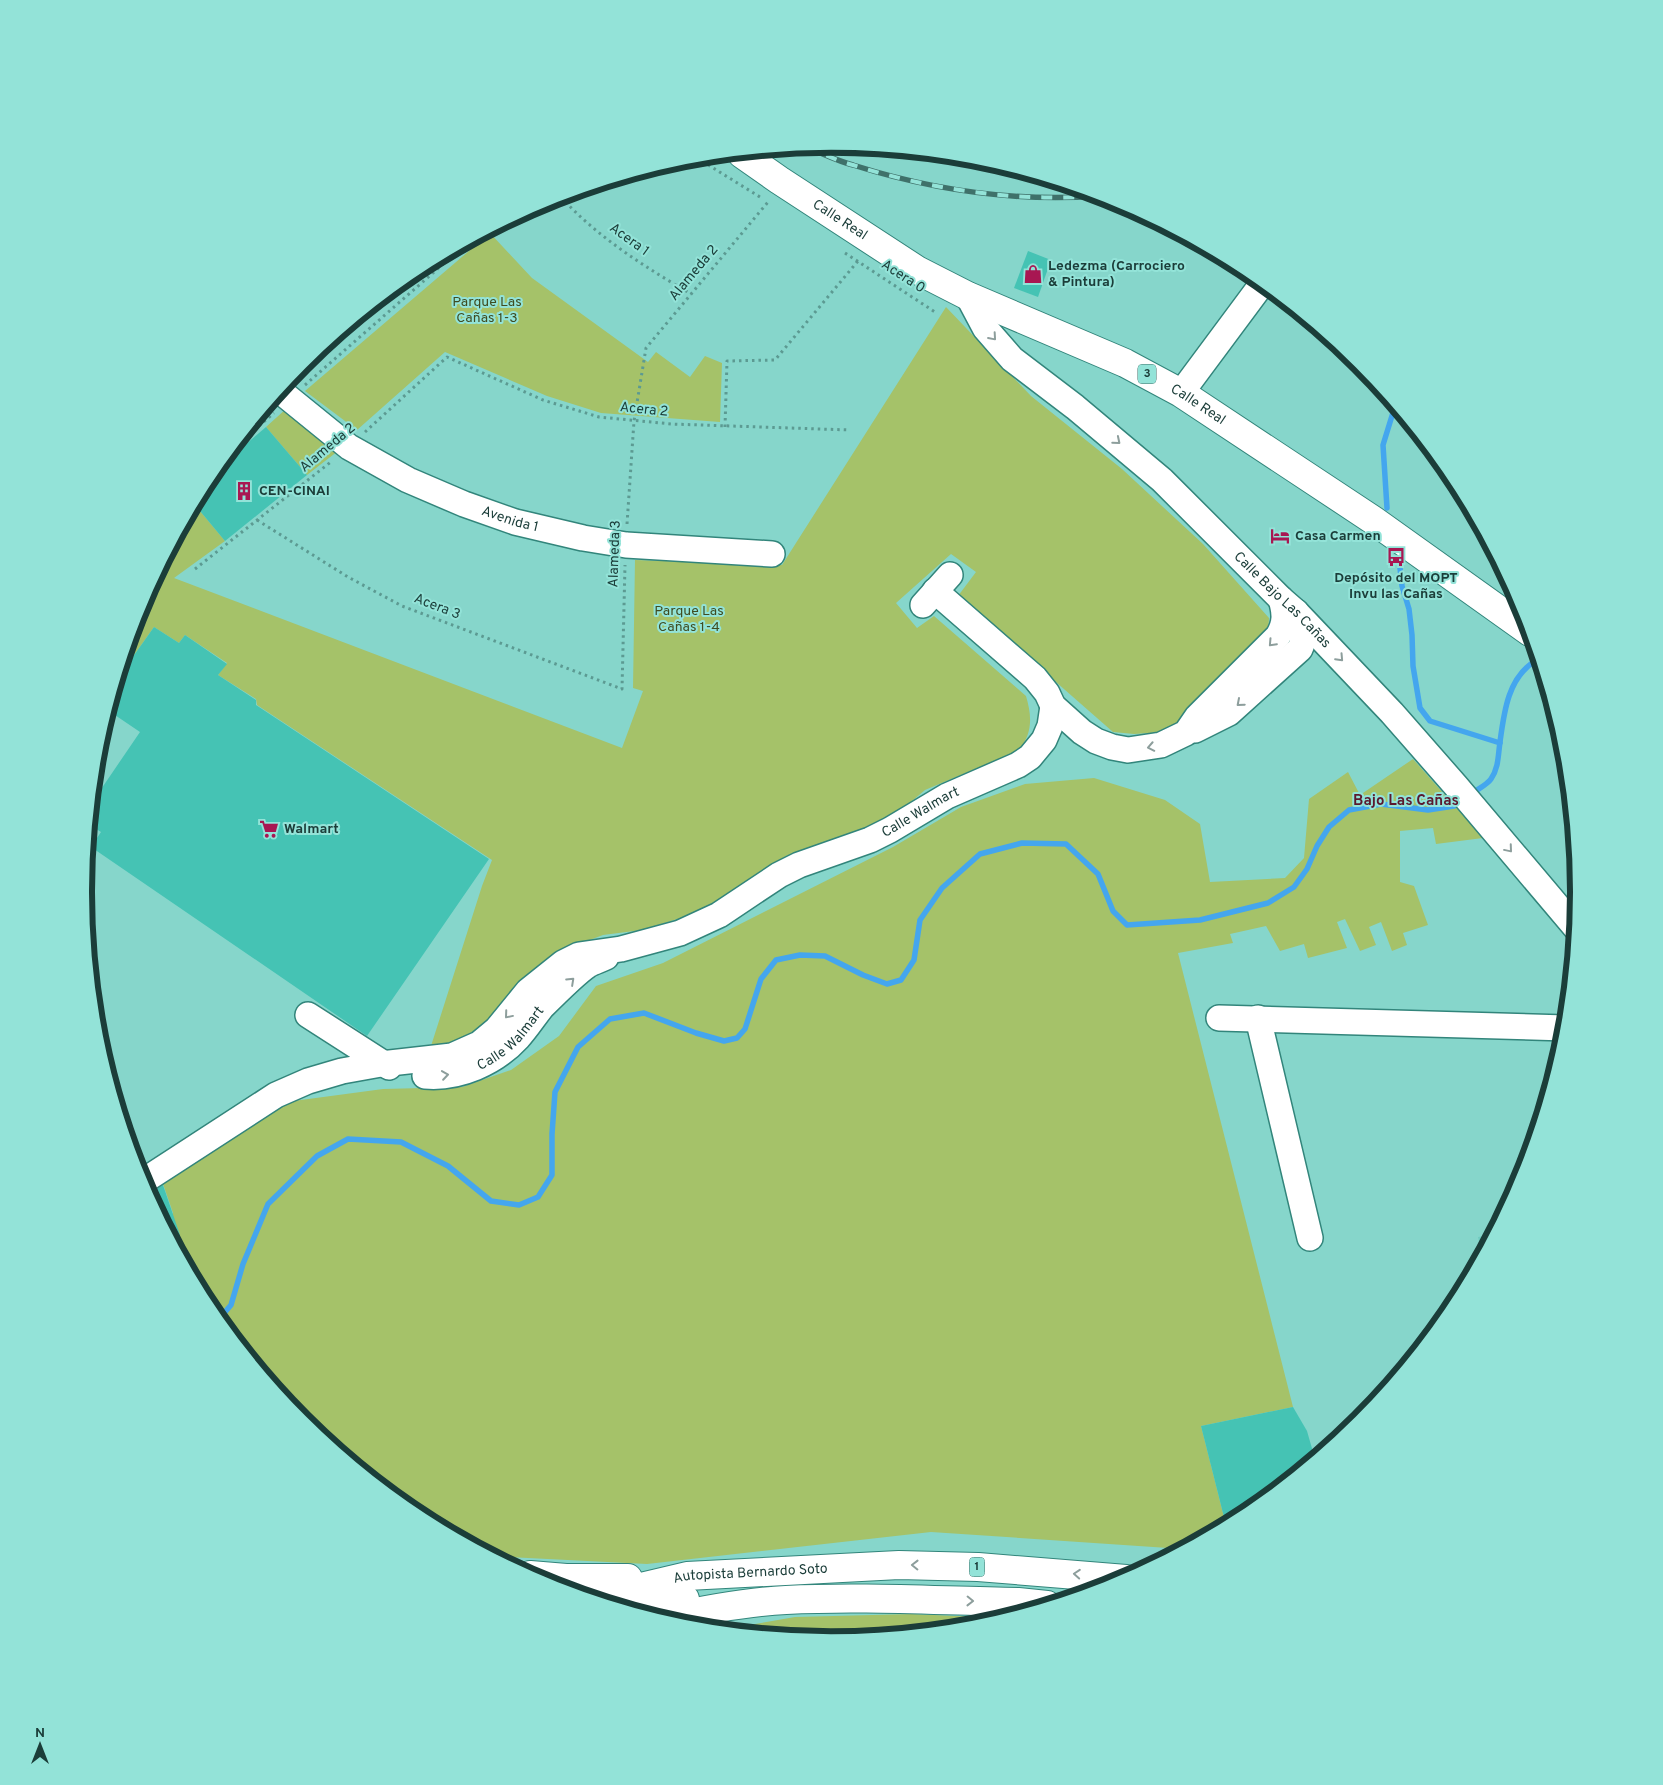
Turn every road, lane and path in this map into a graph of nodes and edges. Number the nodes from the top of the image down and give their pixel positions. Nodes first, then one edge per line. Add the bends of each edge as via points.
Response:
1 (749, 159) edge
2 (707, 165) edge
3 (567, 203) edge
4 (437, 268) edge
5 (1258, 289) edge
6 (690, 294) junction
7 (968, 296) junction
8 (935, 312) dead end
9 (447, 357) joint
10 (287, 393) edge
11 (1182, 393) junction
12 (285, 395) edge
13 (634, 421) junction
14 (725, 427) junction
15 (850, 430) dead end
16 (349, 447) junction
17 (257, 520) junction
18 (626, 545) junction
19 (772, 554) dead end
20 (195, 569) dead end
21 (936, 590) dead end
22 (1289, 606) junction
23 (1519, 624) edge
24 (622, 689) joint
25 (1053, 706) junction
26 (1569, 920) edge
27 (308, 1015) dead end
28 (1219, 1018) dead end
29 (1258, 1018) junction
30 (1558, 1028) edge
31 (381, 1064) junction
32 (150, 1177) edge
33 (1310, 1238) dead end
34 (828, 1569) junction
35 (688, 1576) junction
36 (553, 1577) edge
37 (1107, 1577) edge
38 (605, 1595) edge
39 (834, 1599) junction
40 (1032, 1603) edge
41 (645, 1607) edge
42 (706, 1619) edge

1 - 7 main road, Calle Real / 3 via 917,270
2 - 6 path, Alameda 2 via 768,202
3 - 6 path, Acera 1 via 606,239
4 - 10 path
5 - 11 street
6 - 13 path, Alameda 2 via 646,348
7 - 11 main road, Calle Real / 3 via 1126,363
7 -> 22 street, Calle Bajo Las Cañas via 985,328 1012,359 1082,412 1162,480
8 - 14 path, Acera 0 via 858,261 776,360 727,361
9 - 13 path, Acera 2 via 543,400 600,417
9 - 16 path, Alameda 2
11 - 23 main road, Calle Real / 3 via 1373,520
12 - 16 street, Avenida 1
13 - 14 path, Acera 2
13 - 18 path, Alameda 3
14 - 15 path, Acera 2
16 - 17 path, Alameda 2
16 - 18 street, Avenida 1 via 408,480 464,504 515,522
17 - 20 path, Alameda 2
17 - 24 path, Acera 3 via 348,577 402,606
18 - 19 street, Avenida 1
18 - 24 path, Alameda 3
21 - 25 street via 1035,678
22 -> 25 street via 1278,636 1197,717 1186,733 1161,745 1128,750 1112,747 1082,732
22 -> 26 street, Calle Bajo Las Cañas via 1392,713
25 - 31 street, Calle Walmart via 1044,740 1030,757 1018,765 947,796 870,840 778,875 698,926 661,940 579,955 563,963 528,991 497,1029 479,1044 452,1056
27 - 31 street
28 - 29 street
29 - 30 street
29 - 33 street
31 - 32 street, Calle Walmart via 308,1081 276,1095
34 - 35 main road, Autopista Bernardo Soto / 1
37 -> 34 main road, 1 via 978,1567 899,1565
34 - 41 main road, Autopista Bernardo Soto / 1
35 - 36 main road
35 - 38 main road, Autopista Bernardo Soto / 1
39 -> 40 main road
39 - 42 main road via 750,1616
39 - 42 main road via 785,1600

